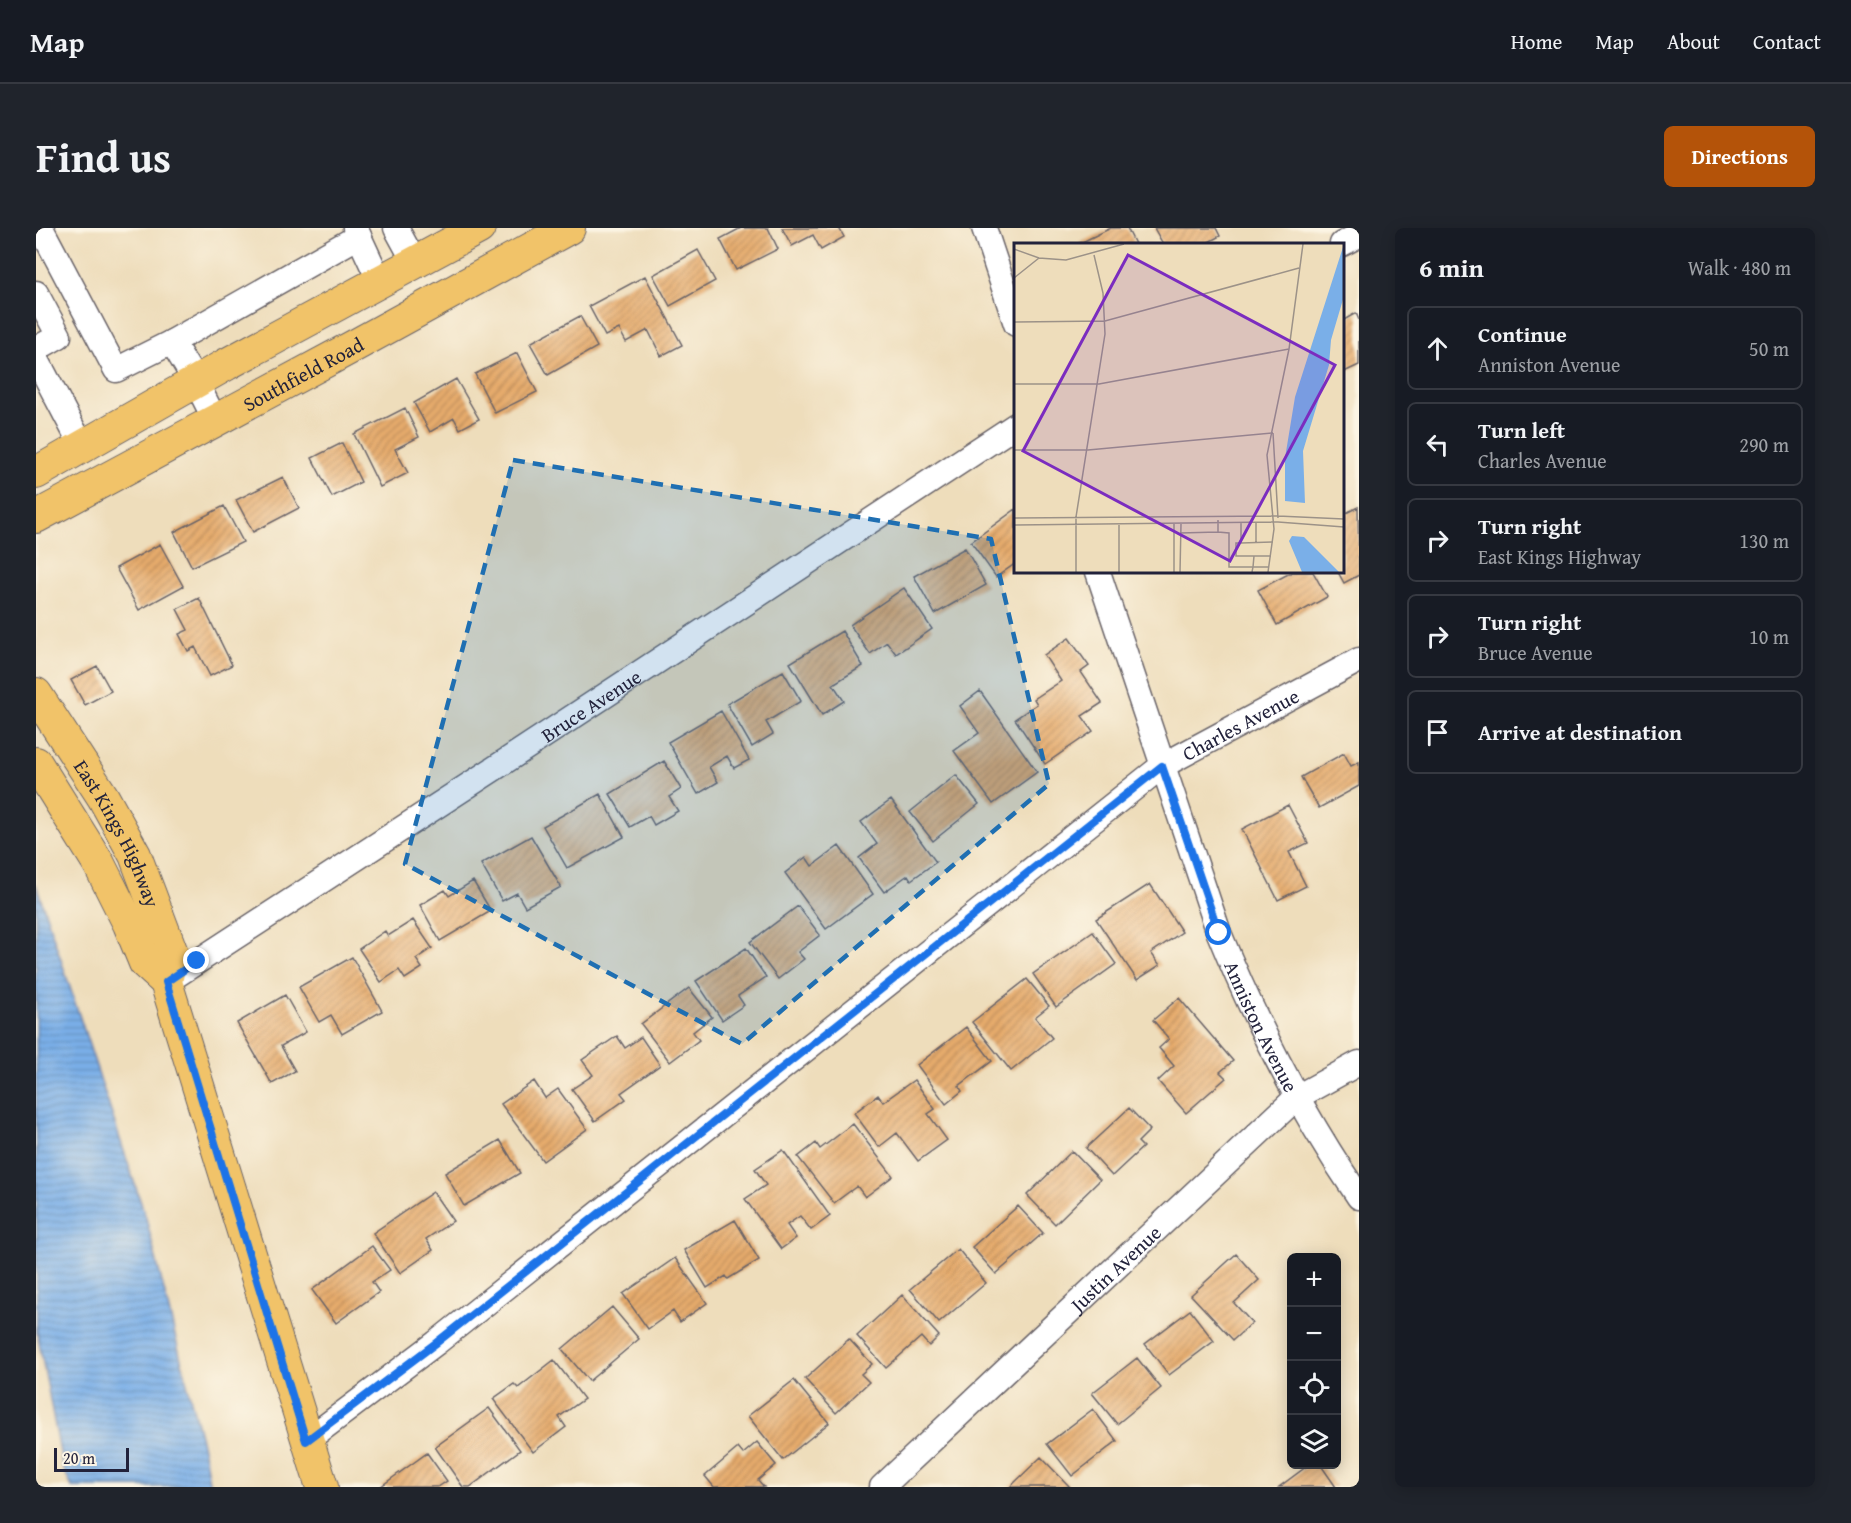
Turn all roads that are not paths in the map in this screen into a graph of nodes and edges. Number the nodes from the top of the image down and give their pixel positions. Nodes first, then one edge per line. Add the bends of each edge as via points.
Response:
1 (42, 228) edge
2 (396, 228) edge
3 (479, 228) edge
4 (569, 228) edge
5 (984, 228) edge
6 (357, 232) edge
7 (1359, 235) edge
8 (1344, 243) edge
9 (415, 263) junction
10 (380, 282) junction
11 (36, 293) edge
12 (1014, 318) edge
13 (172, 342) junction
14 (36, 349) edge
15 (36, 358) edge
16 (196, 382) junction
17 (44, 393) edge
18 (215, 420) junction
19 (1014, 426) edge
20 (82, 446) junction
21 (36, 472) edge
22 (36, 517) edge
23 (1098, 573) edge
24 (1359, 660) edge
25 (36, 694) edge
26 (36, 763) edge
27 (1162, 766) junction
28 (166, 982) junction
29 (1359, 1063) edge
30 (1296, 1097) junction
31 (1359, 1197) edge
32 (306, 1441) junction
33 (322, 1487) edge
34 (882, 1487) edge

1 - 13 street via 116,370
2 - 9 street
3 - 9 main road
4 - 18 main road, Southfield Road
5 - 12 street
6 - 10 street
6 - 13 street
7 - 8 street
9 - 10 main road
10 - 16 main road
11 - 14 street via 59,336
13 - 16 street
15 - 17 street
16 - 18 street
16 - 20 main road
17 - 20 street
18 - 22 main road, Southfield Road
19 - 28 street, Bruce Avenue
20 - 21 main road
23 - 27 street, Anniston Avenue
24 - 27 street, Charles Avenue
25 - 28 main road, East Kings Highway via 135,855 172,953
26 - 28 main road, East Kings Highway via 99,864 145,963
27 - 30 street, Anniston Avenue via 1219,933 1262,1032
27 - 32 street, Charles Avenue via 436,1343
28 - 32 main road, East Kings Highway
29 - 30 street, Justin Avenue
30 - 31 street, Anniston Avenue
30 - 34 street, Justin Avenue
32 - 33 main road, East Kings Highway

